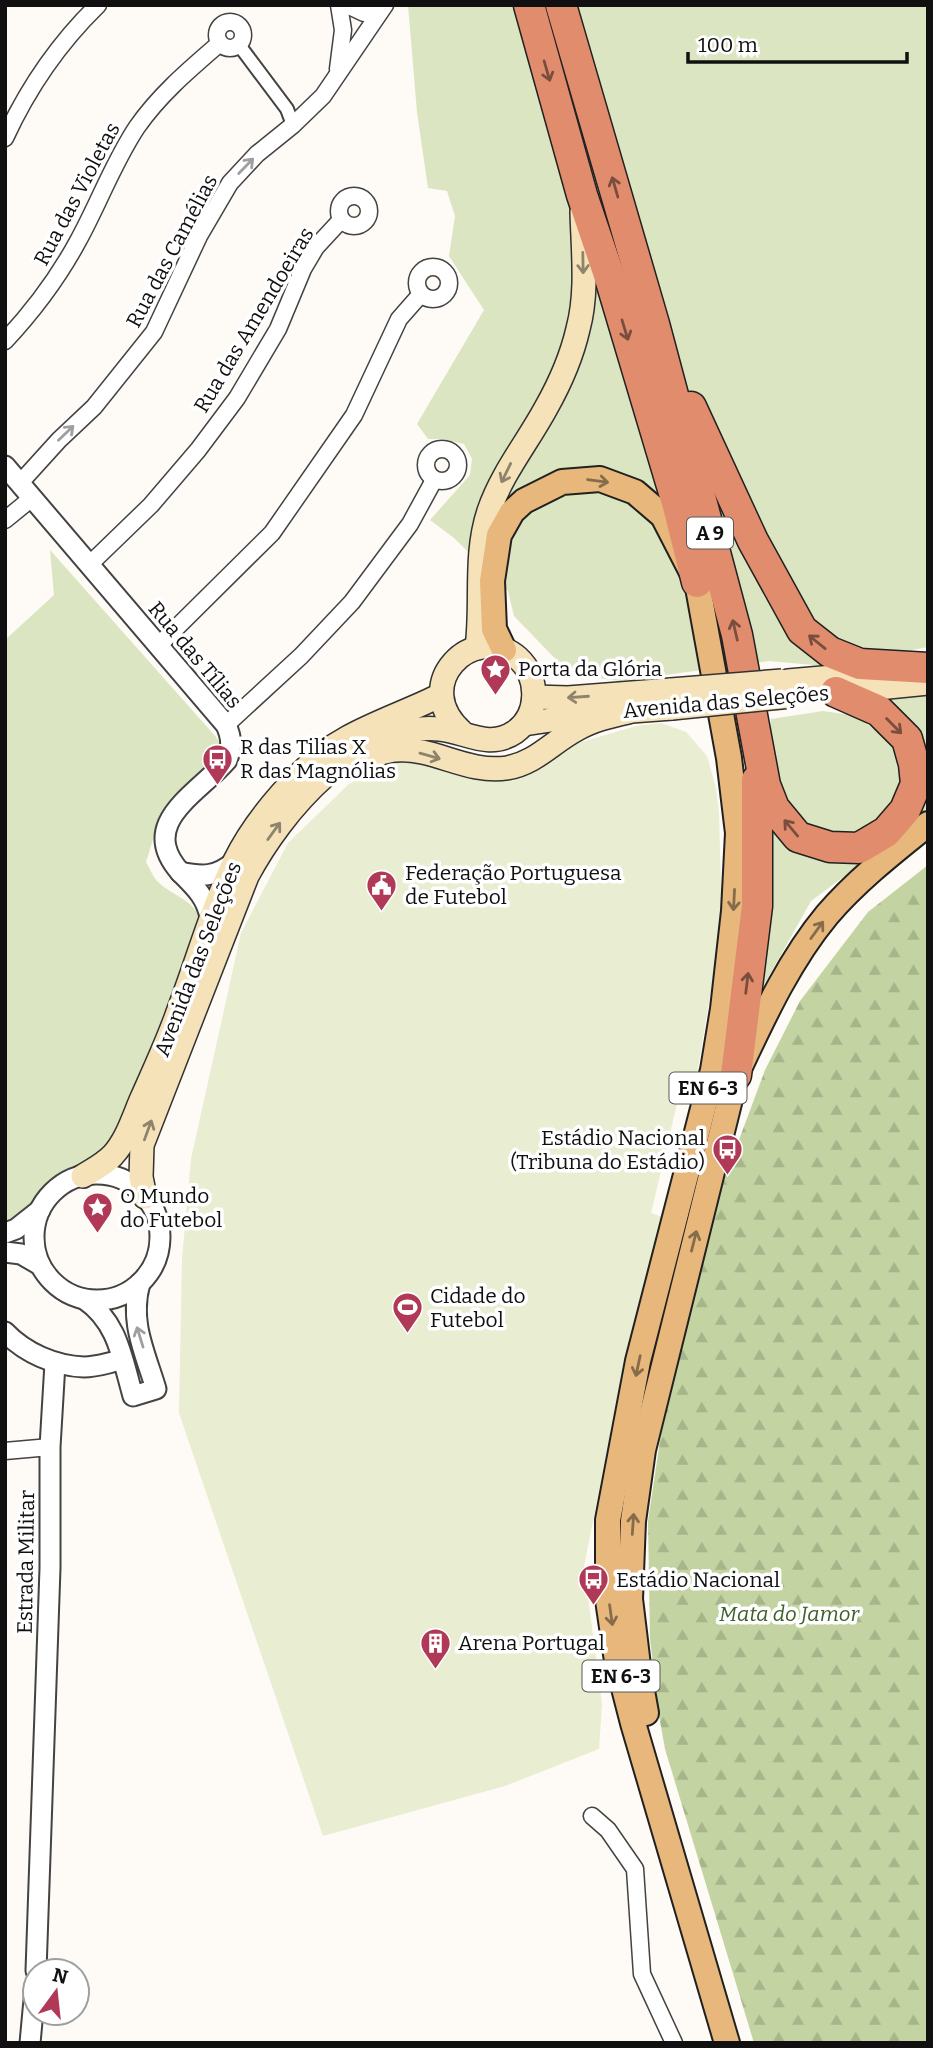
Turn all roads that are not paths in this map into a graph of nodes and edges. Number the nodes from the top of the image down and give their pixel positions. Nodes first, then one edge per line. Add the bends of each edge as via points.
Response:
1 (98, 5) edge
2 (339, 5) edge
3 (347, 5) edge
4 (529, 5) edge
5 (561, 5) edge
6 (573, 5) edge
7 (382, 9) edge
8 (220, 43) junction
9 (239, 45) junction
10 (580, 70) junction
11 (338, 72) junction
12 (293, 125) junction
13 (5, 138) edge
14 (582, 195) junction
15 (341, 220) dead end
16 (421, 294) dead end
17 (654, 324) junction
18 (5, 341) edge
19 (5, 466) edge
20 (434, 480) dead end
21 (26, 491) junction
22 (5, 520) edge
23 (89, 565) junction
24 (697, 582) junction
25 (158, 646) junction
26 (477, 648) junction
27 (504, 650) junction
28 (928, 668) edge
29 (928, 683) edge
30 (790, 688) junction
31 (836, 692) junction
32 (441, 695) junction
33 (534, 697) junction
34 (671, 699) junction
35 (628, 712) junction
36 (524, 724) junction
37 (226, 725) junction
38 (463, 733) junction
39 (757, 745) junction
40 (340, 764) junction
41 (928, 824) edge
42 (234, 862) junction
43 (180, 872) junction
44 (211, 917) junction
45 (723, 1009) joint
46 (736, 1075) junction
47 (83, 1176) junction
48 (145, 1197) junction
49 (40, 1210) junction
50 (5, 1233) edge
51 (5, 1252) edge
52 (40, 1265) junction
53 (140, 1283) junction
54 (84, 1299) junction
55 (5, 1332) edge
56 (122, 1360) junction
57 (55, 1363) junction
58 (50, 1447) junction
59 (5, 1451) edge
60 (592, 1816) dead end
61 (36, 1957) edge
62 (674, 2043) edge
63 (727, 2043) edge
64 (742, 2043) edge

1 - 13 street via 47,64
2 - 11 street via 343,30
3 - 7 street via 364,13
4 -> 14 highway, A 9
5 - 10 highway, A 9
6 - 10 highway
7 - 11 street, Rua das Camélias
8 - 9 street via 227,48
8 - 9 street via 220,27 231,22 243,32
8 - 18 street, Rua das Violetas via 167,90 138,126 58,276
9 - 12 street via 287,109
17 -> 10 highway, A 9
11 - 12 street, Rua das Camélias via 323,96
21 -> 12 street, Rua das Camélias via 59,440 94,407 154,332 229,183
14 -> 24 highway, A 9 via 674,492
14 -> 26 main road via 584,285 578,329 546,407 508,467 489,511 481,546
15 - 23 street, Rua das Amendoeiras via 316,247 278,329 237,398 151,505
16 - 25 street via 399,319 354,415 272,533
28 -> 17 highway via 860,664 830,652 802,630 753,541
39 -> 17 highway, A 9 via 737,635
19 - 21 street, Rua das Tílias
20 - 37 street via 410,524 352,601
21 - 22 street, Rua das Camélias
21 - 23 street, Rua das Tílias
23 - 25 street, Rua das Tílias
27 -> 24 main road via 494,629 492,580 499,535 512,512 562,482 600,479 635,492 663,516
24 -> 45 main road, A 9 via 738,833
25 - 37 street, Rua das Tílias
26 - 27 main road
26 - 32 main road via 450,665
27 - 33 main road via 527,668
28 - 30 main road, Avenida das Seleções
29 - 31 main road, Avenida das Seleções
30 - 31 main road, Avenida das Seleções
30 - 34 main road, Avenida das Seleções, bridge
31 -> 39 highway via 879,711 907,738 916,784 905,810 887,832 859,848 830,847 798,837 774,808
32 - 38 main road via 451,723
32 - 42 main road, Avenida das Seleções via 361,730 304,769 251,833
34 -> 33 main road, Avenida das Seleções
33 - 36 main road
34 - 35 main road, Avenida das Seleções
35 - 36 main road, Avenida das Seleções
40 -> 35 main road via 396,750 487,769 509,768 531,761 575,730
36 - 38 main road, Avenida das Seleções via 514,733 489,741
37 - 43 street, Rua das Tílias via 232,742 227,760 175,811 164,832 165,845
38 - 40 main road, Avenida das Seleções via 409,731 362,749
46 -> 39 highway, A 9 via 757,906
48 -> 40 main road, Avenida das Seleções via 142,1145 247,876 295,804
46 -> 41 main road via 798,956 827,915
42 - 43 street via 210,876
42 - 44 main road, Avenida das Seleções
43 - 44 street, Rua das Tílias via 203,896
44 - 47 main road, Avenida das Seleções via 177,1016 120,1146 101,1166
45 -> 63 main road, EN 6-3 via 713,1070 638,1361 608,1520 608,1600 617,1661
64 -> 46 main road, EN 6-3 via 647,1717 631,1599 632,1521 643,1450
47 - 48 street via 117,1178
47 - 49 street via 61,1185
48 - 53 street via 156,1217 160,1241 154,1264
49 - 50 street
49 - 52 street via 34,1243
51 - 52 street via 22,1254
52 - 54 street via 62,1290
53 - 54 street via 120,1296
56 -> 53 street via 134,1396 156,1389 136,1323
54 - 56 street via 108,1320
55 - 57 street via 30,1352
56 - 57 street via 87,1367
57 - 58 street, Estrada Militar
58 - 59 street
58 - 61 street, Estrada Militar
60 - 62 street via 608,1830 635,1869 642,1974

